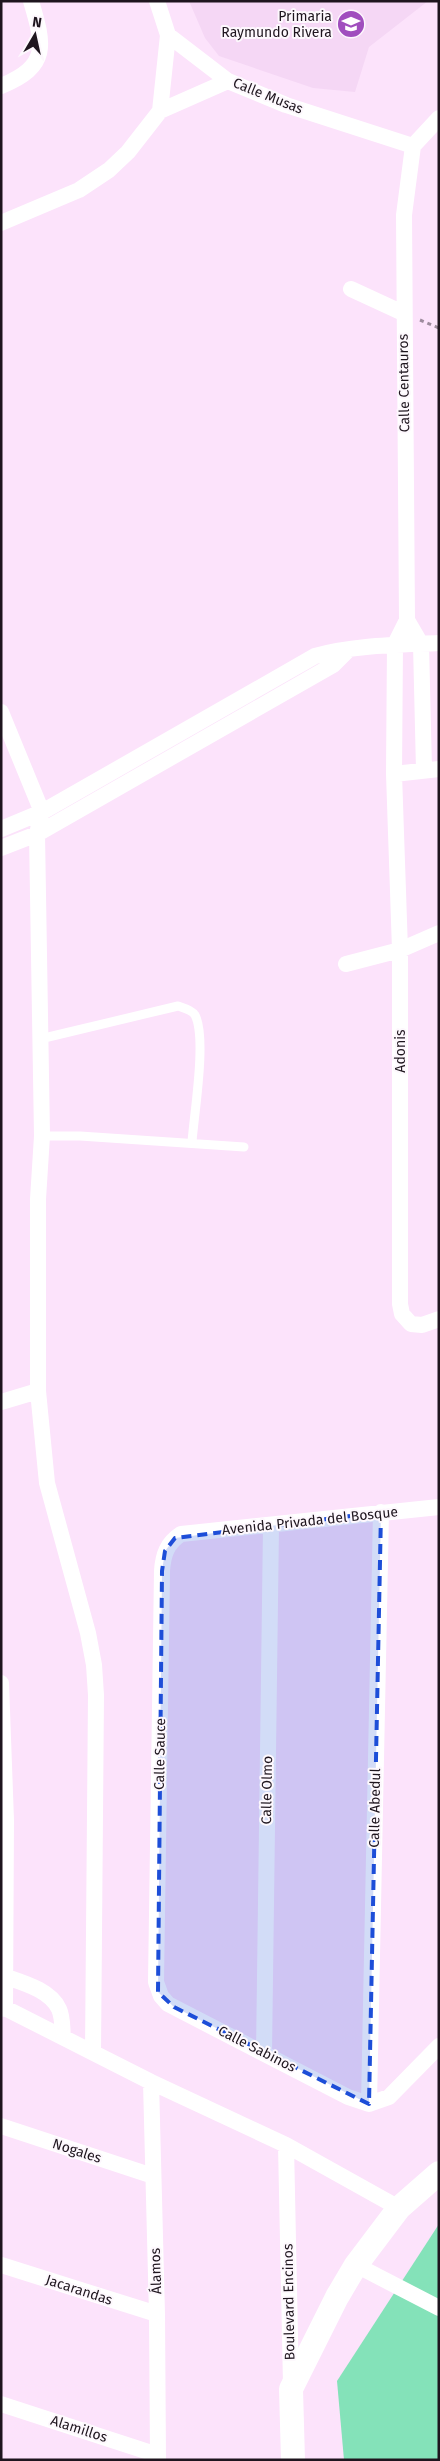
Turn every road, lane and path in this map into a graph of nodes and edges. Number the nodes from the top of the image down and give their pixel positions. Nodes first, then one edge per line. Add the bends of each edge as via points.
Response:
1 (32, 1) edge
2 (157, 1) edge
3 (168, 35) junction
4 (228, 81) junction
5 (1, 86) edge
6 (160, 111) junction
7 (439, 118) edge
8 (413, 146) junction
9 (1, 223) edge
10 (351, 289) dead end
11 (403, 313) junction
12 (407, 620) junction
13 (439, 643) edge
14 (395, 644) junction
15 (421, 644) junction
16 (348, 650) junction
17 (1, 712) edge
18 (431, 769) edge
19 (394, 774) junction
20 (42, 812) junction
21 (1, 829) edge
22 (37, 834) junction
23 (1, 848) edge
24 (439, 933) edge
25 (400, 950) junction
26 (346, 964) dead end
27 (40, 1039) junction
28 (42, 1136) junction
29 (192, 1142) junction
30 (244, 1147) dead end
31 (439, 1319) edge
32 (38, 1391) junction
33 (1, 1402) edge
34 (439, 1507) edge
35 (381, 1512) junction
36 (271, 1526) junction
37 (181, 1534) joint
38 (1, 1683) edge
39 (3, 1976) edge
40 (156, 1982) joint
41 (3, 2008) edge
42 (63, 2038) junction
43 (439, 2046) edge
44 (93, 2052) junction
45 (264, 2053) junction
46 (151, 2082) junction
47 (369, 2104) junction
48 (1, 2126) edge
49 (286, 2145) junction
50 (439, 2173) edge
51 (153, 2176) junction
52 (398, 2208) junction
53 (1, 2265) edge
54 (356, 2265) junction
55 (439, 2308) edge
56 (157, 2314) junction
57 (291, 2389) junction
58 (1, 2404) edge
59 (158, 2457) edge
60 (293, 2459) edge

1 - 5 street via 41,38 40,53 31,70
2 - 3 street
3 - 4 street, Calle Musas
3 - 6 street
4 - 6 street
4 - 8 street, Calle Musas via 286,105
6 - 9 street via 128,152 109,170 78,190
7 - 8 street
8 - 11 street, Calle Centauros via 404,215
10 - 11 street
11 - 12 street, Calle Centauros
12 - 14 street, Calle Centauros
12 - 15 street, Calle Centauros
13 - 15 street
14 - 15 street
14 - 16 street
14 - 19 street, Calle Centauros
15 - 18 street, Calle Centauros
16 - 20 street via 314,656
16 - 22 street via 333,665
17 - 20 street
18 - 19 street
19 - 25 street, Adonis
20 - 21 street
20 - 22 street
22 - 23 street
22 - 27 street
24 - 25 street
25 - 26 street
25 - 31 street, Adonis via 400,1304 402,1314 411,1324 422,1325
27 - 28 street
27 - 29 lane via 178,1006 187,1008 194,1014 201,1036
28 - 29 lane
28 - 32 street via 38,1199
29 - 30 lane
32 - 33 street
32 - 44 street via 47,1483 94,1665
34 - 35 street, Avenida Privada del Bosque
35 - 36 street, Avenida Privada del Bosque
35 - 47 street, Calle Abedul
36 - 37 street, Avenida Privada del Bosque
36 - 45 street, Calle Olmo
37 - 40 street, Calle Sauce via 165,1551 162,1571
38 - 39 street via 6,1810
39 - 41 street
39 - 42 street via 36,1989 54,2001 61,2017
40 - 45 street, Calle Sabinos via 168,2004
41 - 42 street
42 - 44 street
43 - 47 street via 389,2097
44 - 46 street
45 - 47 street, Calle Sabinos via 348,2097
46 - 49 street
46 - 51 street, Álamos
48 - 51 street, Nogales
49 - 52 street
49 - 57 street, Boulevard Encinos
50 - 52 street
51 - 56 street, Álamos
52 - 54 street
53 - 56 street, Jacarandas
54 - 55 street
54 - 57 street
56 - 59 street, Álamos
57 - 60 street, Boulevard Encinos
58 - 59 street, Alamillos

